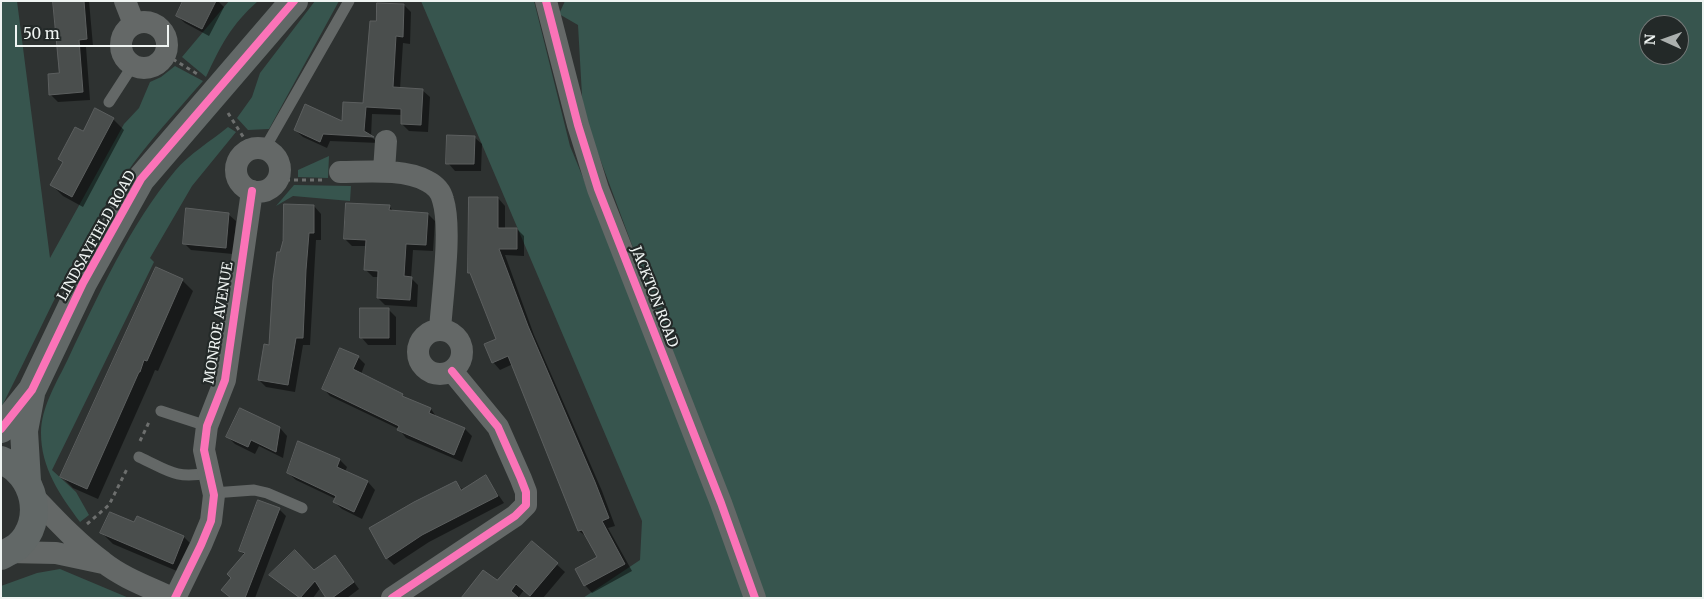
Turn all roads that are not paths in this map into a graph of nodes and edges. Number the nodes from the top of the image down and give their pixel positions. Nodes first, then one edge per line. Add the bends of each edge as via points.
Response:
1 (125, 1) edge
2 (294, 1) edge
3 (349, 1) edge
4 (546, 1) edge
5 (134, 24) junction
6 (133, 65) junction
7 (110, 102) dead end
8 (386, 141) dead end
9 (265, 148) junction
10 (384, 171) junction
11 (340, 172) road end
12 (252, 191) junction
13 (440, 330) junction
14 (452, 371) junction
15 (32, 390) junction
16 (161, 411) road end
17 (207, 426) junction
18 (1, 429) edge
19 (135, 456) road end
20 (1, 460) edge
21 (211, 483) junction
22 (30, 489) junction
23 (302, 508) dead end
24 (5, 554) edge
25 (104, 563) junction
26 (173, 598) edge
27 (392, 598) edge
28 (755, 598) edge

1 - 5 street
2 - 15 street, LINDSAYFIELD ROAD via 141,179 83,283
3 - 9 lane
4 - 28 street, JACKTON ROAD via 598,188 721,502
5 - 6 street via 127,29 121,43 125,59
5 - 6 street via 148,22 161,28 168,48 161,62 154,66
6 - 7 lane
8 - 10 street
9 - 12 street via 272,152 280,165 278,180 267,190
9 - 12 street via 251,148 240,156 237,163 240,183
10 - 11 street
10 - 13 street via 426,180 438,189 444,200 447,222
12 - 17 street, MONROE AVENUE via 225,380
13 - 14 street via 454,334 462,346 461,360
13 - 14 street via 426,334 421,340 418,347 420,362 430,372 445,374
14 - 27 street via 498,427 526,492 526,505 515,516
15 - 18 street, LINDSAYFIELD ROAD
15 - 22 street, LINDSAYFIELD ROAD via 24,431
16 - 17 lane
17 - 21 street, MONROE AVENUE via 204,450
19 - 21 lane via 178,475
20 - 22 street via 17,469
21 - 23 lane via 267,493
21 - 26 street, MONROE AVENUE via 211,521
22 - 24 street, LINDSAYFIELD ROAD via 34,512 29,530 18,545
22 - 25 street via 73,536
24 - 25 street via 56,553
25 - 26 street

